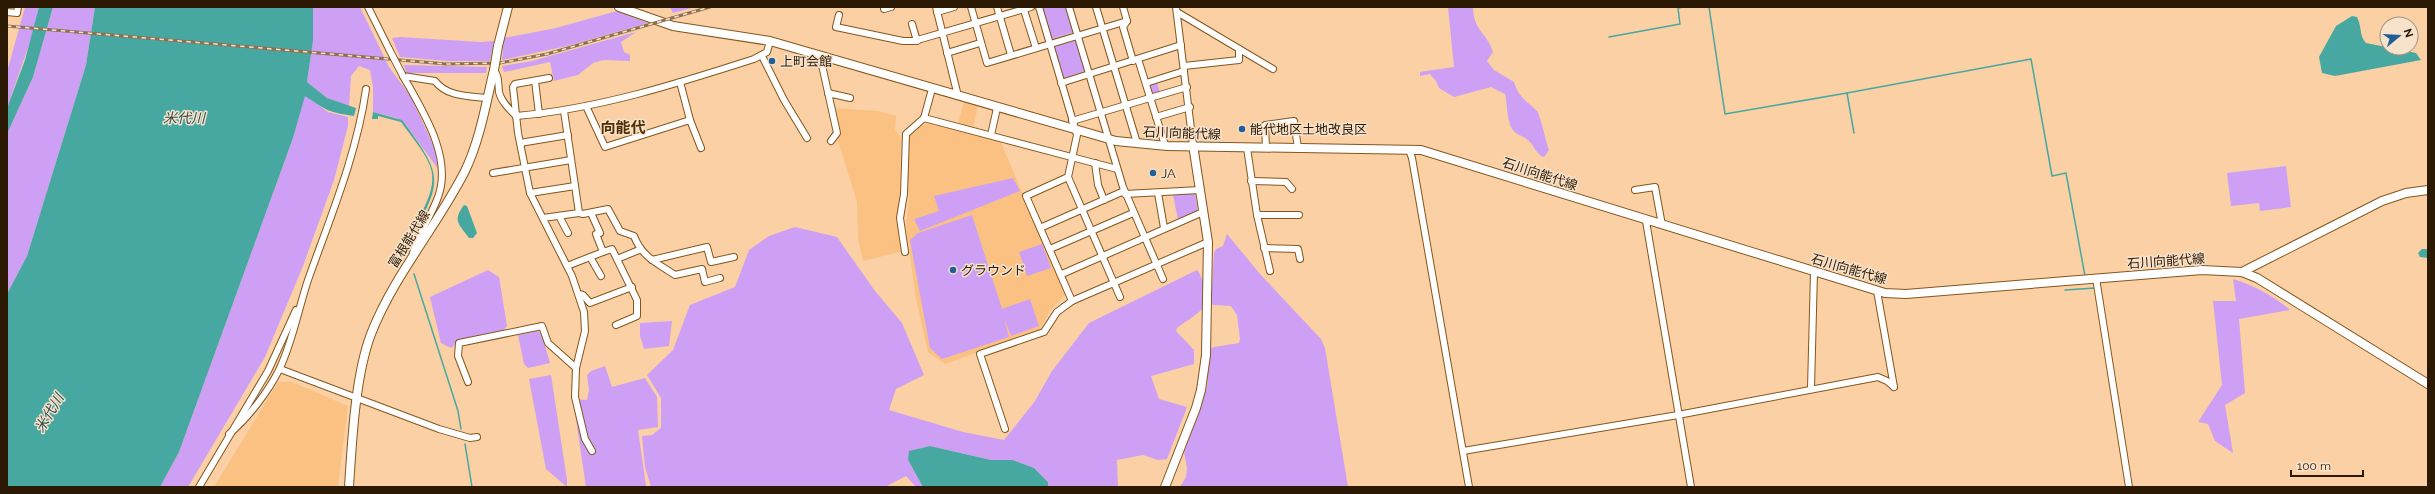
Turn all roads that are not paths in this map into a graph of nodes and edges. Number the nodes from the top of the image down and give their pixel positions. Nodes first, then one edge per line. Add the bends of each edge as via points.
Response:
1 (18, 7) edge
2 (368, 7) edge
3 (508, 7) edge
4 (619, 7) edge
5 (954, 7) edge
6 (971, 7) edge
7 (997, 7) edge
8 (1031, 7) edge
9 (1039, 7) edge
10 (1069, 7) edge
11 (1096, 7) edge
12 (1123, 7) edge
13 (1023, 8) edge
14 (937, 9) edge
15 (1177, 10) edge
16 (7, 12) edge
17 (839, 15) dead end
18 (1000, 17) junction
19 (1127, 21) junction
20 (912, 24) dead end
21 (976, 24) junction
22 (1102, 28) junction
23 (943, 33) junction
24 (1077, 35) junction
25 (770, 41) junction
26 (917, 41) junction
27 (980, 43) junction
28 (1049, 44) junction
29 (1181, 45) junction
30 (1036, 48) junction
31 (1239, 49) junction
32 (948, 53) junction
33 (1012, 55) junction
34 (762, 56) junction
35 (820, 56) junction
36 (1135, 60) junction
37 (1113, 67) junction
38 (1184, 68) junction
39 (1272, 68) dead end
40 (494, 70) junction
41 (1090, 73) junction
42 (403, 76) junction
43 (549, 78) dead end
44 (536, 81) junction
45 (680, 82) junction
46 (1061, 82) junction
47 (1146, 83) junction
48 (1187, 86) junction
49 (366, 89) dead end
50 (932, 89) junction
51 (828, 93) junction
52 (958, 96) junction
53 (487, 98) junction
54 (850, 98) dead end
55 (1150, 98) junction
56 (586, 106) junction
57 (1125, 106) junction
58 (1190, 107) junction
59 (997, 108) junction
60 (564, 111) junction
61 (1101, 112) junction
62 (539, 114) junction
63 (516, 116) junction
64 (1156, 117) junction
65 (924, 118) junction
66 (690, 120) junction
67 (1072, 121) junction
68 (1074, 129) junction
69 (568, 135) junction
70 (991, 135) junction
71 (807, 138) dead end
72 (1109, 140) junction
73 (831, 141) dead end
74 (520, 143) junction
75 (1137, 143) junction
76 (1165, 145) junction
77 (1193, 145) junction
78 (701, 148) dead end
79 (1247, 148) junction
80 (1266, 148) junction
81 (1298, 148) junction
82 (1409, 150) junction
83 (1072, 157) junction
84 (571, 160) junction
85 (1095, 163) junction
86 (524, 168) junction
87 (1117, 169) junction
88 (494, 173) dead end
89 (1068, 177) junction
90 (1251, 181) junction
91 (575, 186) junction
92 (1292, 189) dead end
93 (1200, 190) junction
94 (1635, 190) dead end
95 (2428, 190) edge
96 (530, 193) junction
97 (1125, 193) junction
98 (1158, 193) junction
99 (1104, 200) junction
100 (1082, 209) junction
101 (1203, 212) junction
102 (579, 213) junction
103 (591, 213) junction
104 (1133, 213) junction
105 (1257, 215) junction
106 (1299, 215) dead end
107 (559, 216) junction
108 (543, 218) junction
109 (1646, 220) junction
110 (1662, 225) junction
111 (1040, 228) junction
112 (1164, 228) junction
113 (1092, 231) junction
114 (568, 233) dead end
115 (1144, 237) junction
116 (1208, 242) junction
117 (1264, 248) junction
118 (1050, 249) junction
119 (640, 250) junction
120 (603, 252) junction
121 (905, 252) dead end
122 (413, 255) junction
123 (1103, 255) junction
124 (590, 257) junction
125 (734, 257) dead end
126 (1300, 259) dead end
127 (617, 260) junction
128 (652, 260) junction
129 (1156, 265) junction
130 (567, 266) junction
131 (1270, 271) dead end
132 (1814, 272) junction
133 (2242, 272) junction
134 (1062, 274) junction
135 (601, 276) dead end
136 (720, 278) dead end
137 (2096, 278) junction
138 (1163, 279) dead end
139 (1115, 282) junction
140 (632, 287) junction
141 (1878, 291) junction
142 (580, 294) junction
143 (303, 296) junction
144 (1120, 297) dead end
145 (1072, 301) junction
146 (616, 325) dead end
147 (576, 368) junction
148 (280, 369) junction
149 (468, 382) dead end
150 (2428, 384) edge
151 (1811, 388) junction
152 (358, 397) junction
153 (1678, 415) junction
154 (1005, 429) dead end
155 (229, 434) junction
156 (477, 437) dead end
157 (592, 451) dead end
158 (1463, 451) junction
159 (199, 487) edge
160 (349, 487) edge
161 (1165, 487) edge
162 (1469, 487) edge
163 (1691, 487) edge
164 (2129, 487) edge

1 - 16 street via 17,13
2 - 42 street, bridge
3 - 40 main road, 富根能代線, bridge
4 - 25 main road, 石川向能代線 via 673,26
5 - 14 street
6 - 21 street
7 - 18 street
8 - 13 street
9 - 28 street
10 - 24 street
11 - 22 street
12 - 19 street
13 - 18 street
13 - 30 street
14 - 23 street
15 - 29 street
15 - 31 street
17 - 26 street via 836,27 903,41
18 - 21 street
18 - 33 street
19 - 22 street
19 - 36 street via 1123,26
20 - 26 street
21 - 23 street
21 - 27 street
22 - 24 street
22 - 37 street
23 - 26 street
23 - 32 street
24 - 28 street
24 - 41 street
25 - 34 street via 767,52
25 - 35 main road, 石川向能代線
27 - 32 street
27 - 33 street via 987,63
28 - 30 street
28 - 46 street
29 - 36 street
29 - 38 street
30 - 33 street
31 - 38 street via 1240,60
31 - 39 street
32 - 52 street
34 - 45 street
34 - 71 street
35 - 50 main road, 石川向能代線
35 - 51 street
36 - 37 street
36 - 47 street
37 - 41 street
37 - 57 street
38 - 47 street
38 - 48 street
40 - 53 main road, 富根能代線
40 - 63 street via 499,76 499,93
41 - 46 street
41 - 61 street
42 - 53 street via 435,81 441,88 453,93
42 - 122 street via 438,148 443,179 438,197 417,239
43 - 44 street
44 - 62 street
44 - 63 street via 515,84 513,87
45 - 56 street via 651,92
45 - 66 street
46 - 67 street
47 - 55 street
48 - 55 street
48 - 58 street
49 - 143 street via 360,124
50 - 52 main road, 石川向能代線
50 - 65 street
51 - 54 street
51 - 73 street via 837,133
52 - 59 main road, 石川向能代線
53 - 122 main road, 富根能代線 via 465,171
55 - 57 street
55 - 64 street
56 - 60 street
56 - 66 street via 605,147
57 - 61 street
57 - 75 street
58 - 64 street
58 - 77 street
59 - 68 main road, 石川向能代線
59 - 70 street
60 - 62 street
60 - 69 street
61 - 67 street
61 - 72 street
62 - 63 street
63 - 74 street
64 - 76 street
65 - 70 street
65 - 121 street via 906,134 904,194 900,218
66 - 78 street
67 - 68 street
68 - 72 main road, 石川向能代線
68 - 83 street via 1077,135
69 - 74 street
69 - 84 street
70 - 83 street
72 - 75 main road, 石川向能代線
72 - 87 street
74 - 86 street
75 - 76 main road, 石川向能代線
76 - 77 main road, 石川向能代線
77 - 79 main road, 石川向能代線
77 - 93 main road
79 - 80 main road, 石川向能代線
79 - 90 street
80 - 81 main road, 石川向能代線
80 - 81 street via 1265,125 1294,121
81 - 82 main road, 石川向能代線
82 - 109 main road, 石川向能代線 via 1421,150 1445,157
82 - 158 street
83 - 85 street
83 - 89 street
84 - 86 street
84 - 91 street
85 - 87 street
85 - 99 street via 1097,181
86 - 88 street
86 - 96 street
87 - 97 street
89 - 100 street
89 - 111 street via 1026,196
90 - 92 street via 1286,182
90 - 105 street
91 - 96 street
91 - 102 street
93 - 98 street
93 - 101 main road
94 - 110 street via 1655,187
95 - 133 main road via 2406,193 2382,201
96 - 108 street
97 - 98 street
97 - 99 street
97 - 104 street
98 - 112 street
99 - 100 street
100 - 111 street
100 - 113 street
101 - 112 street
101 - 116 main road
102 - 103 street
102 - 107 street
103 - 119 street via 608,209 620,231 634,236
103 - 120 street via 600,233 596,234
104 - 113 street
104 - 115 street
105 - 106 street
105 - 117 street
107 - 108 street
107 - 114 street
108 - 130 street
109 - 110 main road, 石川向能代線
109 - 153 street
110 - 132 main road, 石川向能代線
111 - 118 street
112 - 115 street
113 - 118 street
113 - 123 street
115 - 123 street
115 - 129 street
116 - 129 street
116 - 161 main road via 1204,372 1196,408
117 - 126 street via 1298,249
117 - 131 street
118 - 134 street
119 - 127 street
119 - 128 street
120 - 124 street
120 - 127 street via 612,249
122 - 152 main road, 富根能代線 via 370,335
123 - 134 street
123 - 139 street
124 - 130 street
124 - 135 street
125 - 128 street via 711,262 707,247
127 - 140 street
128 - 136 street via 675,275 702,269 705,282
129 - 138 street
129 - 139 street
130 - 142 street
132 - 141 main road, 石川向能代線
132 - 151 street
133 - 137 main road, 石川向能代線 via 2202,270
133 - 150 main road, 石川向能代線 via 2265,282 2317,317
134 - 145 street
137 - 141 main road, 石川向能代線 via 1906,294
137 - 164 street
139 - 144 street
139 - 145 street
140 - 142 street via 590,303
140 - 146 street via 637,300 637,316
141 - 151 street via 1894,387 1878,376
142 - 147 street via 585,331
143 - 148 street
143 - 155 street via 268,371
145 - 154 street via 1056,312 1044,332 980,354
147 - 149 street via 548,343 542,326 459,342 458,356
147 - 157 street via 575,397 585,439
148 - 152 street
148 - 155 street via 242,421
151 - 153 street
152 - 156 street via 439,429 470,438
152 - 160 main road, 富根能代線
153 - 158 street
153 - 163 street
155 - 159 street
158 - 162 street

